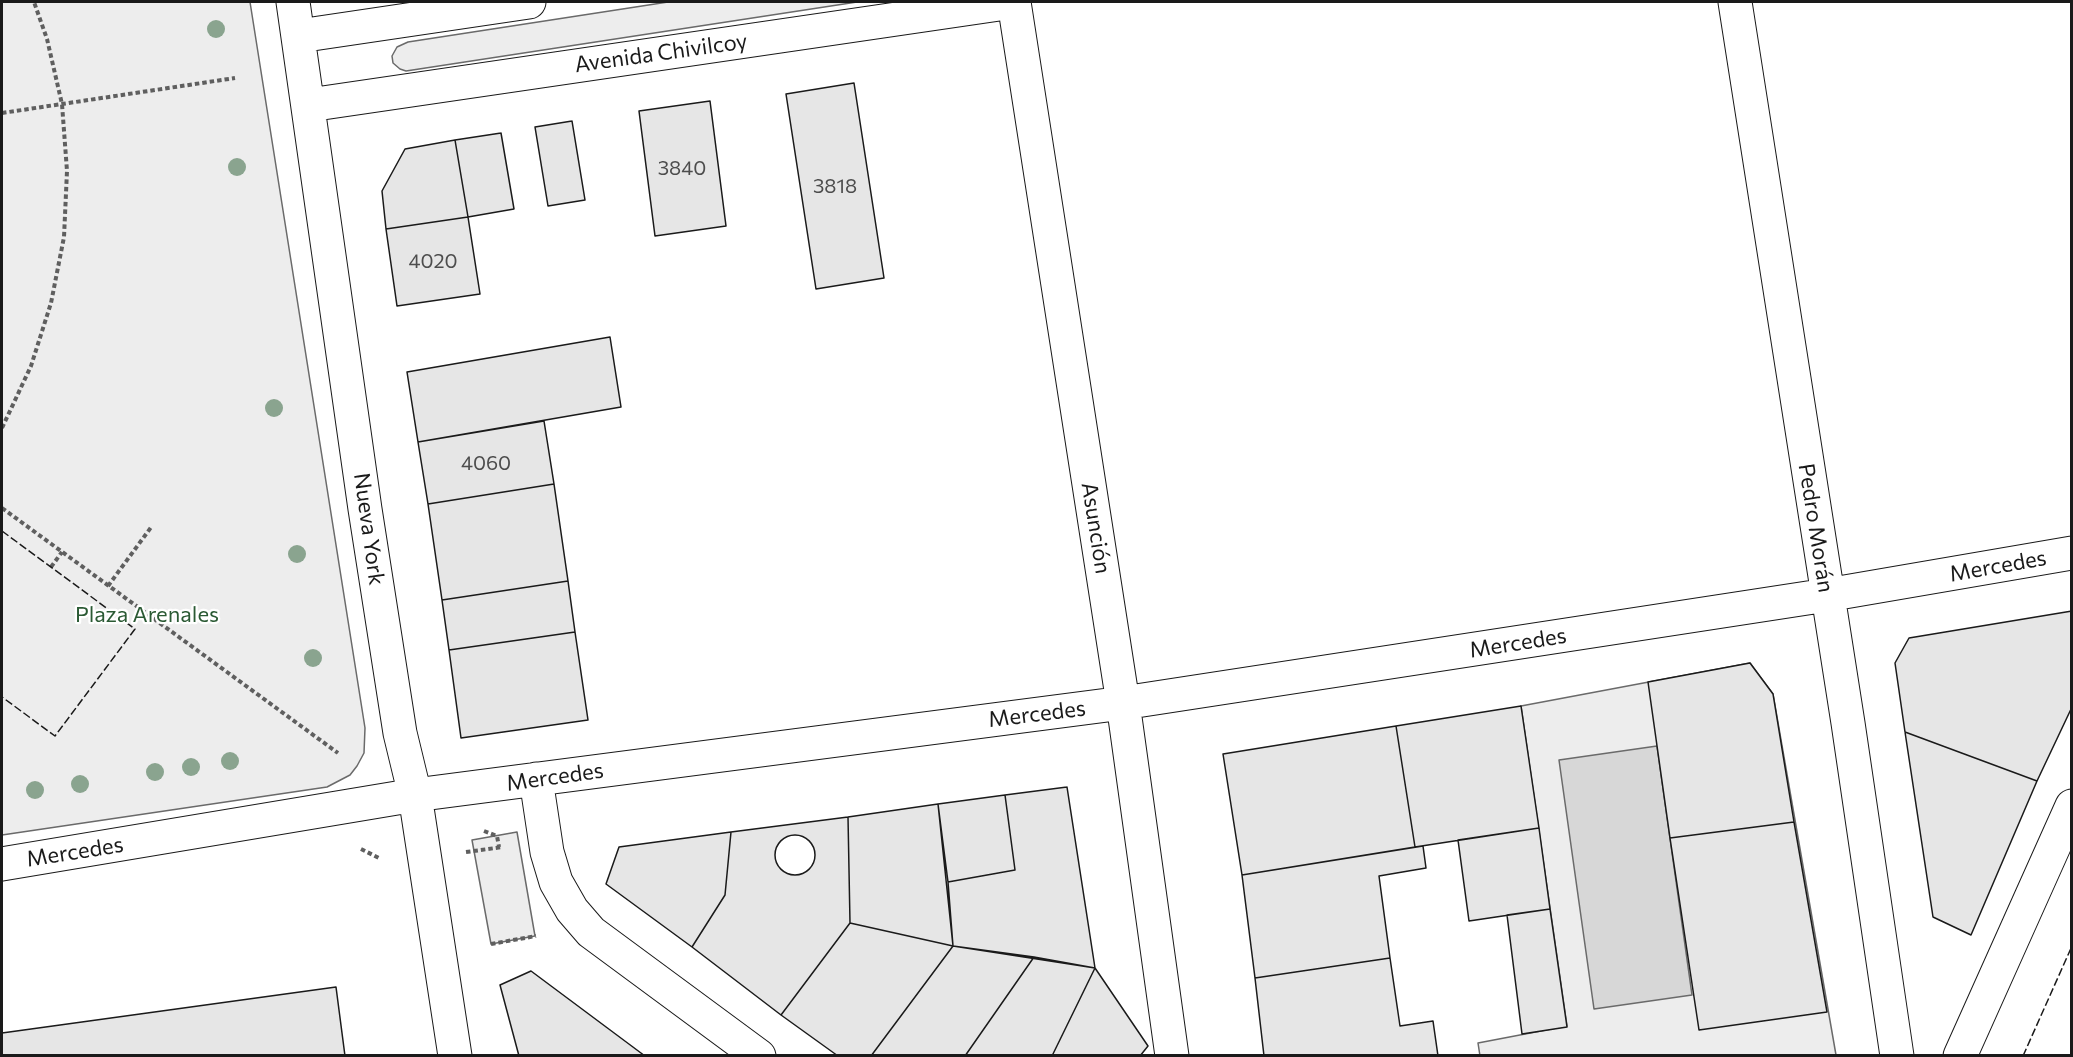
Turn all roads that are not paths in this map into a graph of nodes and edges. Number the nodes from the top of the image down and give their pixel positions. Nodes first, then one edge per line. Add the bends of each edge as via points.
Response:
1 (293, 2) edge
2 (529, 2) edge
3 (1014, 2) edge
4 (1735, 2) edge
5 (299, 36) junction
6 (309, 105) junction
7 (2072, 553) edge
8 (1827, 595) junction
9 (1123, 703) junction
10 (536, 778) junction
11 (415, 795) junction
12 (2072, 806) edge
13 (2, 864) edge
14 (455, 1056) edge
15 (759, 1056) edge
16 (1172, 1056) edge
17 (1897, 1056) edge
18 (1960, 1056) edge

1 - 5 street, Nueva York
2 - 5 street
3 - 6 street, Avenida Chivilcoy
3 - 9 street, Asunción
4 - 8 street, Pedro Morán
5 - 6 street, Nueva York
6 - 11 street, Nueva York via 365,509 400,733
7 - 8 street, Mercedes
8 - 9 street, Mercedes
8 - 17 street, Pedro Morán
9 - 10 street, Mercedes
9 - 16 street, Asunción
10 - 11 street, Mercedes
10 - 15 street via 547,852 556,882 572,910 591,932
11 - 13 street, Mercedes
11 - 14 street, Nueva York
12 - 18 street

